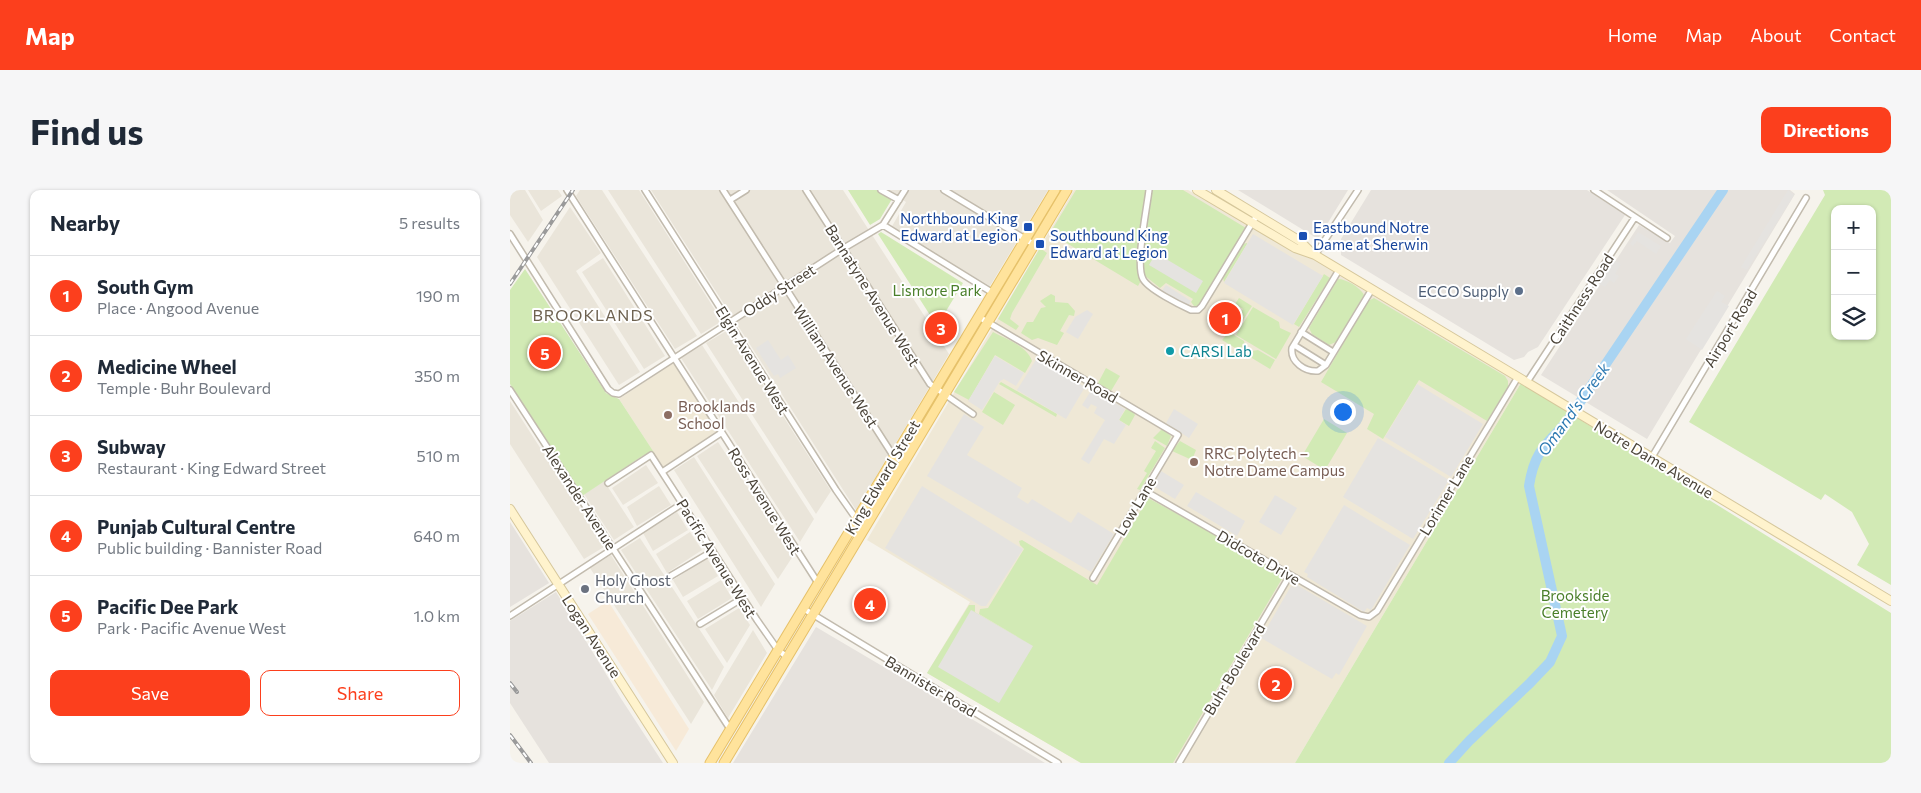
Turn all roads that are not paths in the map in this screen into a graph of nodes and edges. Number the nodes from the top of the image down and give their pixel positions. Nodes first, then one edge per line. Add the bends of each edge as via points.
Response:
1 (567, 190) edge
2 (645, 190) edge
3 (724, 190) edge
4 (746, 190) edge
5 (806, 190) edge
6 (881, 190) edge
7 (905, 190) edge
8 (944, 190) edge
9 (1055, 190) edge
10 (1067, 190) edge
11 (1149, 190) edge
12 (1197, 190) edge
13 (1216, 190) edge
14 (1358, 190) edge
15 (1594, 190) edge
16 (1806, 198) dead end
17 (730, 200) junction
18 (899, 200) junction
19 (1232, 200) junction
20 (1227, 208) junction
21 (1257, 215) junction
22 (1635, 217) junction
23 (1252, 223) junction
24 (882, 226) junction
25 (510, 234) edge
26 (1667, 238) dead end
27 (1025, 239) junction
28 (1035, 245) junction
29 (844, 248) junction
30 (1315, 255) junction
31 (1339, 270) junction
32 (785, 287) junction
33 (1372, 289) junction
34 (993, 293) junction
35 (979, 317) junction
36 (729, 322) junction
37 (988, 323) junction
38 (1301, 332) junction
39 (1294, 345) junction
40 (1333, 352) junction
41 (673, 358) junction
42 (1326, 365) junction
43 (1518, 376) junction
44 (1526, 382) junction
45 (935, 388) junction
46 (510, 390) edge
47 (945, 395) junction
48 (973, 414) dead end
49 (721, 433) junction
50 (1178, 435) joint
51 (894, 457) junction
52 (1652, 457) junction
53 (904, 462) junction
54 (662, 472) junction
55 (608, 483) dead end
56 (1145, 491) junction
57 (682, 503) junction
58 (510, 509) edge
59 (857, 520) junction
60 (866, 526) junction
61 (614, 548) junction
62 (713, 551) junction
63 (1290, 575) junction
64 (669, 577) dead end
65 (1093, 578) dead end
66 (819, 584) junction
67 (559, 585) junction
68 (743, 598) junction
69 (1891, 600) edge
70 (804, 609) junction
71 (812, 614) junction
72 (1374, 614) joint
73 (510, 616) edge
74 (700, 624) dead end
75 (778, 650) junction
76 (787, 657) junction
77 (730, 730) junction
78 (673, 763) edge
79 (710, 763) edge
80 (724, 763) edge
81 (1058, 763) edge
82 (1179, 763) edge

1 - 41 street, Ross Avenue West
2 - 36 street, Elgin Avenue West
3 - 17 street, William Avenue West
4 - 17 street
5 - 29 street, Bannatyne Avenue West
6 - 18 street
7 - 18 street, Oddy Street
8 - 27 street
9 - 27 main road, King Edward Street
10 - 28 main road, King Edward Street
11 - 23 street via 1140,260 1142,278 1191,310 1202,306
12 - 20 street, Notre Dame Avenue
13 - 19 street, Notre Dame Avenue
14 - 30 street
15 - 22 street
16 - 52 street, Airport Road
17 - 32 street, William Avenue West
18 - 24 street, Oddy Street
19 - 20 street
19 - 21 street, Notre Dame Avenue
20 - 23 street, Notre Dame Avenue
21 - 23 street
21 - 30 street, Notre Dame Avenue via 1300,241
22 - 26 street
22 - 44 street, Caithness Road
23 - 30 street, Notre Dame Avenue via 1295,248
24 - 29 street, Oddy Street
24 - 34 street
25 - 41 street, Oddy Street via 608,389 616,394
27 - 28 street
27 - 34 main road, King Edward Street
28 - 37 main road, King Edward Street
29 - 32 street, Oddy Street
29 - 45 street, Bannatyne Avenue West
30 - 31 street, Notre Dame Avenue
31 - 33 street, Notre Dame Avenue
31 - 38 street
32 - 36 street, Oddy Street
32 - 51 street, William Avenue West
33 - 40 street
33 - 43 street, Notre Dame Avenue
34 - 35 main road, King Edward Street
35 - 37 street, Skinner Road
35 - 45 main road, King Edward Street
36 - 41 street, Oddy Street
36 - 59 street, Elgin Avenue West
37 - 47 main road, King Edward Street
37 - 50 street, Skinner Road
38 - 39 street
38 - 40 street
39 - 42 street
39 - 42 street via 1291,355 1298,364 1315,372
40 - 42 street
41 - 49 street, Ross Avenue West
43 - 44 street, Notre Dame Avenue
43 - 72 street, Lorimer Lane
44 - 52 street, Notre Dame Avenue
45 - 47 street, Bannatyne Avenue West
45 - 51 main road, King Edward Street
46 - 61 street, Alexander Avenue
47 - 48 street, Bannatyne Avenue West
47 - 53 main road, King Edward Street
49 - 54 street
49 - 66 street, Ross Avenue West
50 - 56 street, Low Lane
51 - 53 street
51 - 59 main road, King Edward Street
52 - 69 street, Notre Dame Avenue
53 - 60 main road, King Edward Street
54 - 55 street, Pacific Avenue West via 651,455
54 - 57 street, Pacific Avenue West
56 - 63 street, Didcote Drive
56 - 65 street, Low Lane
57 - 61 street
57 - 62 street, Pacific Avenue West
58 - 67 street, Logan Avenue
59 - 60 street, Elgin Avenue West
59 - 66 main road, King Edward Street
60 - 71 main road, King Edward Street
61 - 67 street
61 - 77 street, Alexander Avenue
62 - 64 street
62 - 68 street, Pacific Avenue West
63 - 72 street, Didcote Drive via 1360,615 1369,617
63 - 82 street, Buhr Boulevard
66 - 70 main road, King Edward Street
67 - 73 street
67 - 78 street, Logan Avenue
68 - 74 street
68 - 75 street, Pacific Avenue West
70 - 71 street, Bannister Road
70 - 75 main road, King Edward Street
71 - 76 main road, King Edward Street
71 - 81 street, Bannister Road
75 - 76 street, Pacific Avenue West
75 - 77 main road, King Edward Street
76 - 80 main road, King Edward Street
77 - 79 main road, King Edward Street

